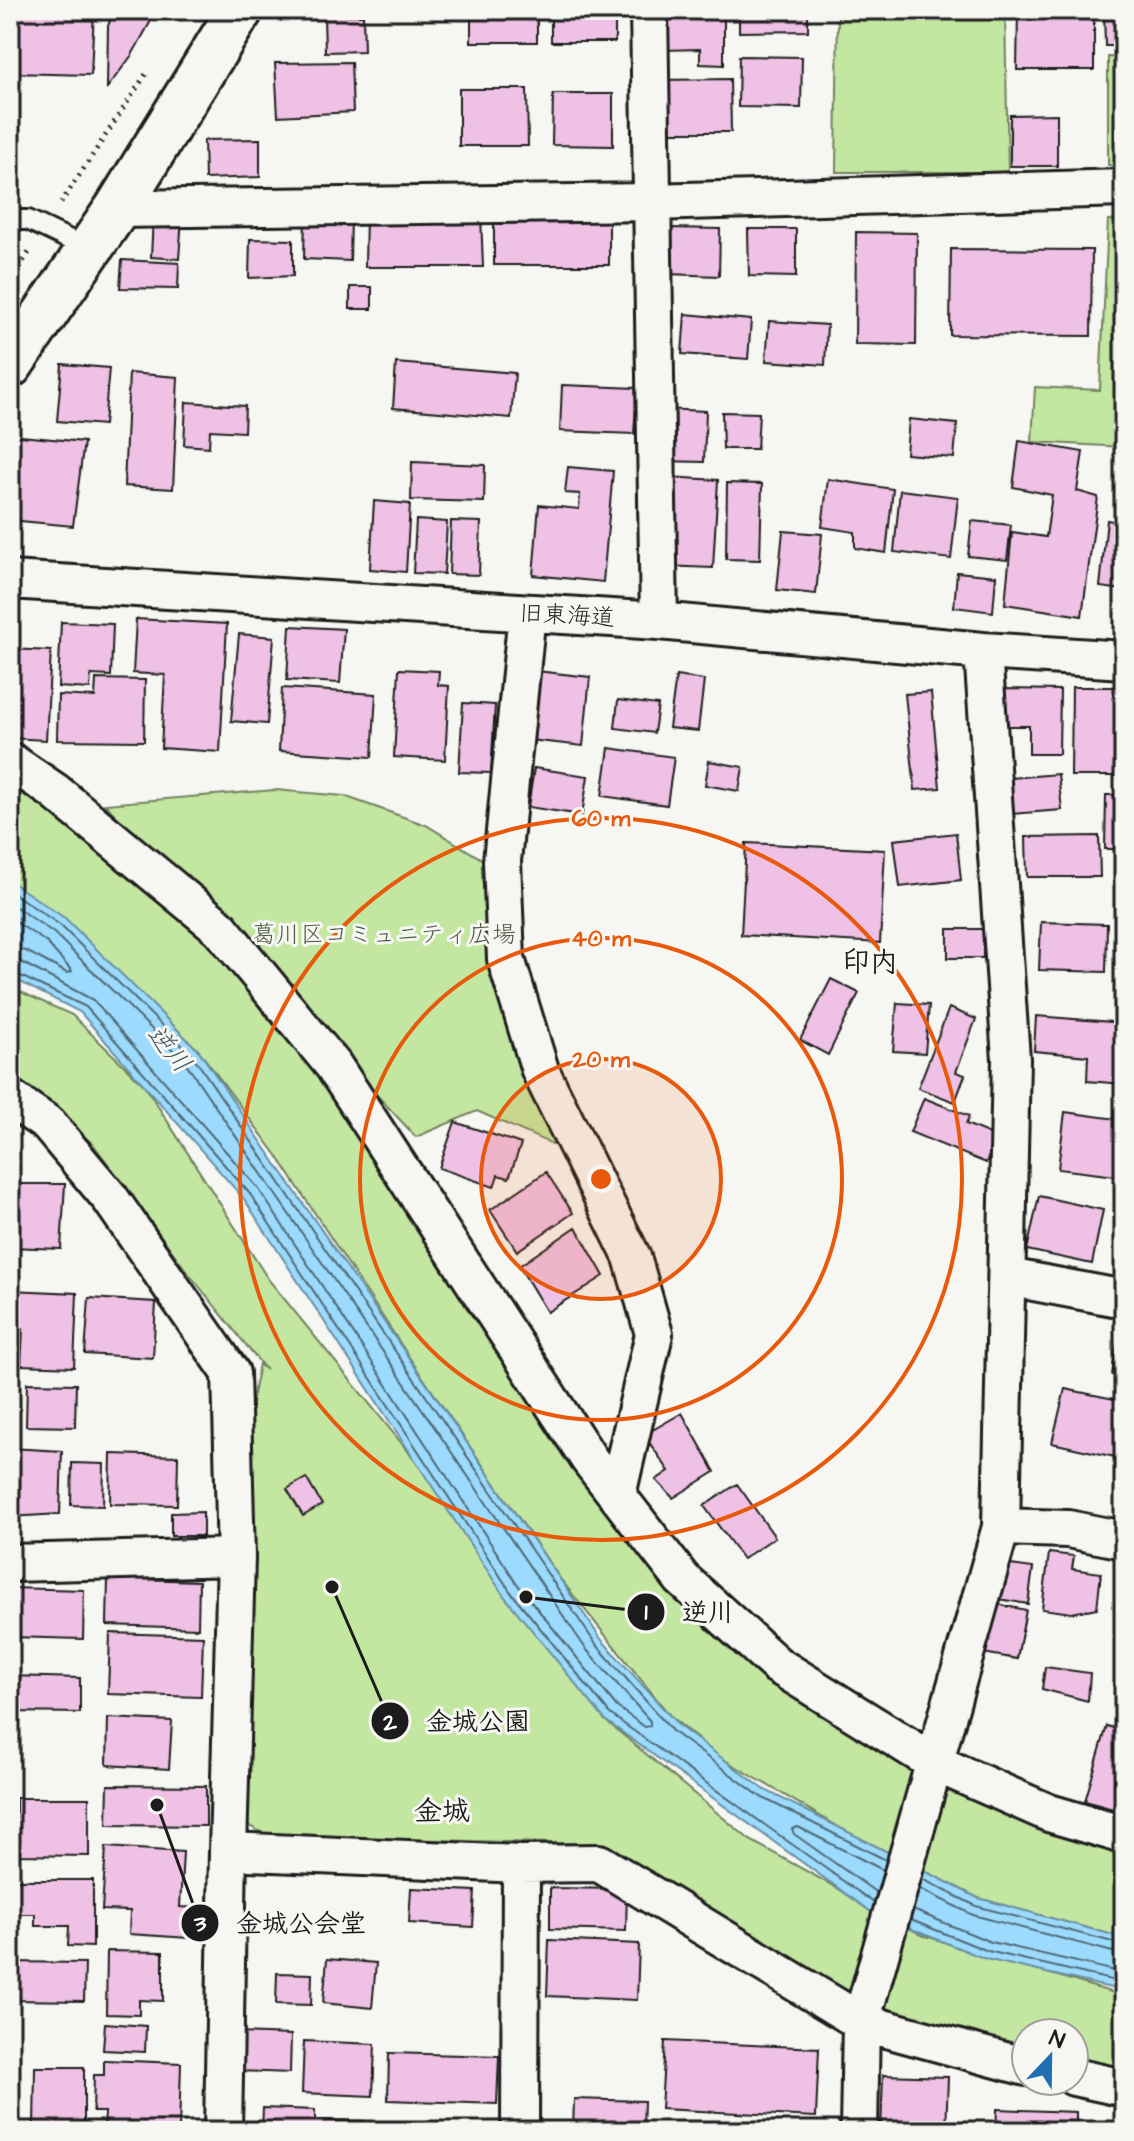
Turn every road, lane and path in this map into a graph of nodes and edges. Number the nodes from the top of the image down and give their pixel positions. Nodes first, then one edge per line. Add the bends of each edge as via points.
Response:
1 (240, 10) edge
2 (649, 10) edge
3 (155, 61) dead end
4 (1124, 188) edge
5 (651, 202) junction
6 (117, 209) junction
7 (10, 220) edge
8 (45, 227) junction
9 (90, 249) junction
10 (10, 365) edge
11 (10, 580) edge
12 (527, 613) junction
13 (659, 621) junction
14 (983, 651) junction
15 (1124, 660) edge
16 (10, 761) edge
17 (10, 1098) edge
18 (1008, 1277) junction
19 (1124, 1299) edge
20 (617, 1495) junction
21 (1001, 1527) junction
22 (1124, 1540) edge
23 (236, 1557) junction
24 (10, 1563) edge
25 (935, 1763) junction
26 (1124, 1835) edge
27 (228, 1851) junction
28 (521, 1864) junction
29 (861, 2022) junction
30 (1010, 2063) edge
31 (1090, 2081) edge
32 (1124, 2088) edge
33 (223, 2131) edge
34 (520, 2131) edge
35 (859, 2131) edge

1 - 6 street
2 - 5 street
3 - 8 path
4 - 5 street
5 - 6 street
5 - 13 street
6 - 9 street
7 - 8 lane
8 - 9 lane
9 - 10 street
11 - 12 street, 旧東海道
12 - 13 street, 旧東海道
12 - 20 street via 502,861 506,959 540,1070 632,1257 654,1334
13 - 14 street, 旧東海道
14 - 15 street, 旧東海道
14 - 18 street via 1011,1059
16 - 20 street via 220,928 333,1065
17 - 23 street via 48,1124 110,1198 231,1373
18 - 19 street
18 - 21 street
20 - 25 street via 682,1579 777,1665
21 - 22 street via 1068,1529
21 - 25 street
23 - 24 street
23 - 27 street
25 - 26 street via 1049,1813
25 - 29 street
27 - 28 street
27 - 33 street
28 - 29 street via 599,1863
28 - 34 street
29 - 30 street
29 - 35 street
31 - 32 street

